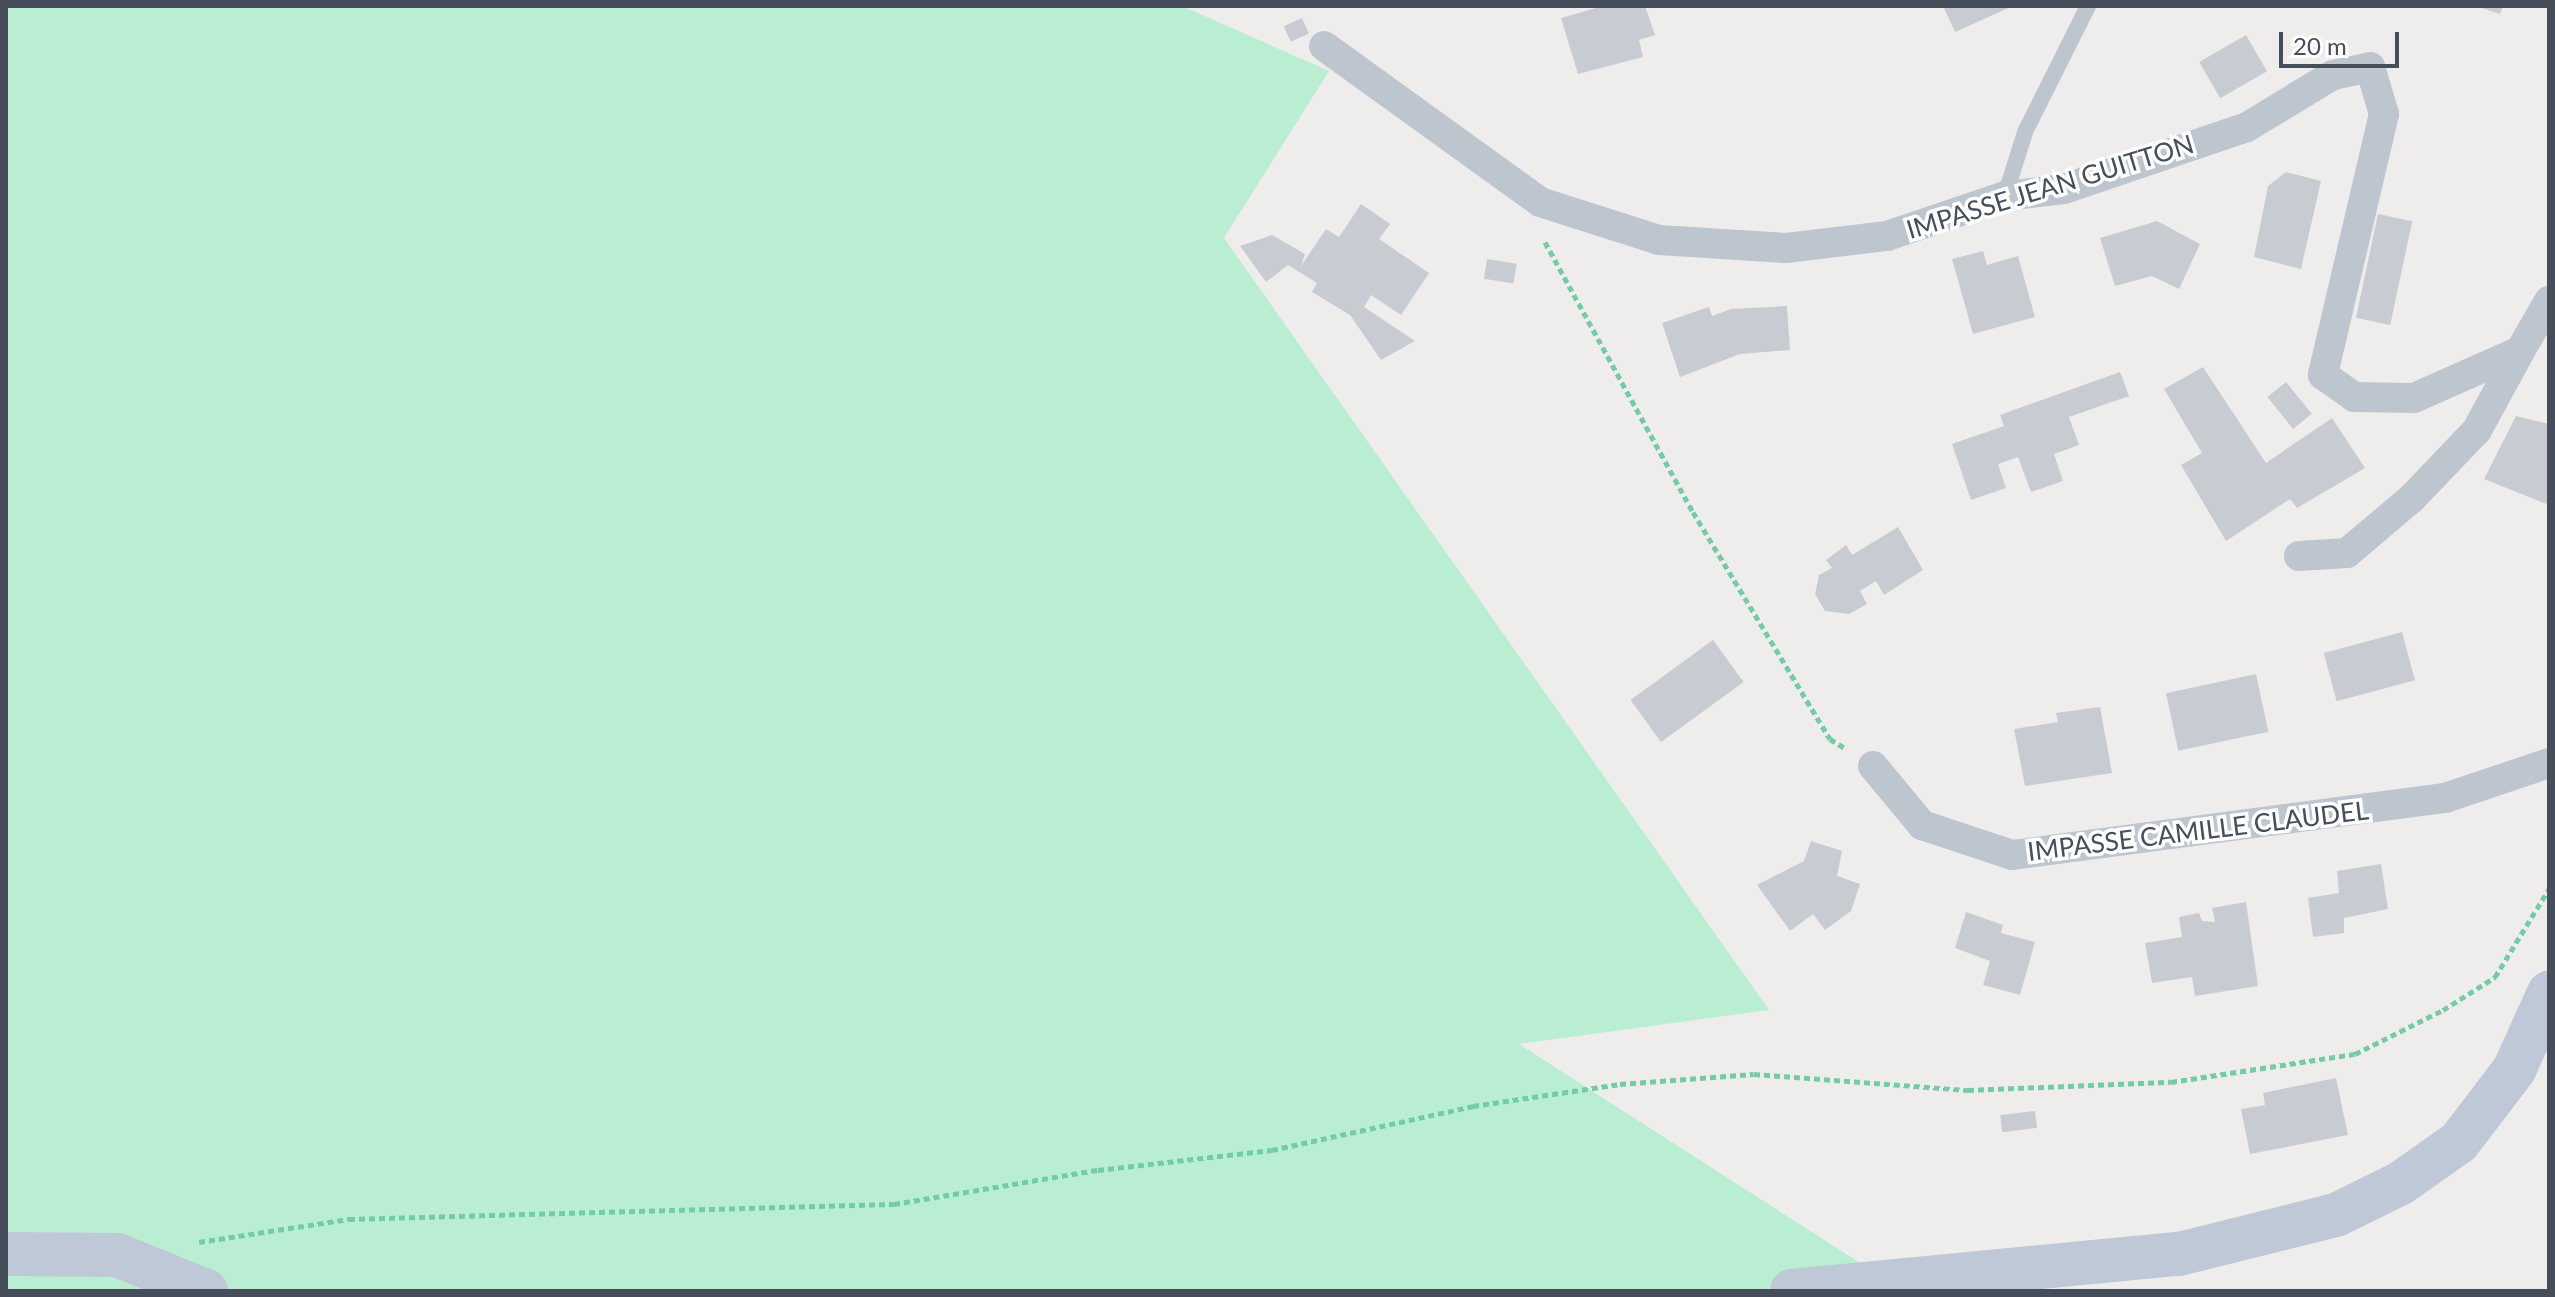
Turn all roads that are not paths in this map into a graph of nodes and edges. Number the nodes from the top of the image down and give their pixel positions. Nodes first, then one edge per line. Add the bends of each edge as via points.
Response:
1 (2088, 6) edge
2 (1324, 46) dead end
3 (2005, 196) junction
4 (2549, 301) edge
5 (2520, 351) junction
6 (2299, 556) dead end
7 (2549, 763) edge
8 (1873, 766) road end
9 (2549, 993) edge
10 (6, 1254) edge
11 (206, 1291) edge
12 (1792, 1291) edge

1 - 3 lane via 2025,132
2 - 3 street, IMPASSE JEAN GUITTON via 1540,202 1659,240 1786,248 1887,236
3 - 5 street, IMPASSE JEAN GUITTON via 2064,189 2247,127 2333,75 2370,67 2384,114 2323,375 2354,397 2414,398
4 - 5 street
5 - 6 street via 2477,430 2412,498 2347,553
7 - 8 street, IMPASSE CAMILLE CLAUDEL via 2445,798 2012,855 1922,825
9 - 12 street via 2514,1070 2459,1142 2401,1183 2336,1215 2179,1254
10 - 11 street via 117,1255

